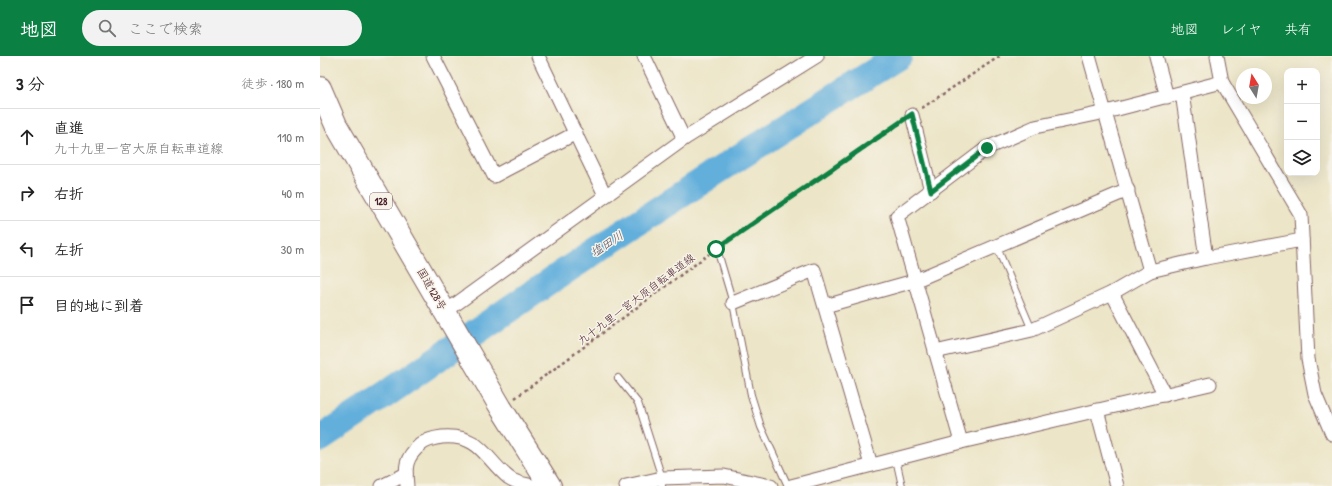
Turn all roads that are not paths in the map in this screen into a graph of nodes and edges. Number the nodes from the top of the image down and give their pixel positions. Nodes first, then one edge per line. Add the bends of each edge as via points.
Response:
1 (433, 56) edge
2 (538, 56) edge
3 (644, 56) edge
4 (817, 56) edge
5 (1089, 56) edge
6 (1156, 56) edge
7 (1217, 56) edge
8 (1222, 82) junction
9 (320, 88) edge
10 (1182, 93) junction
11 (1167, 97) junction
12 (1106, 112) junction
13 (912, 114) road end
14 (576, 133) junction
15 (684, 140) junction
16 (1128, 190) junction
17 (931, 191) junction
18 (606, 195) junction
19 (1302, 240) junction
20 (996, 246) junction
21 (716, 249) road end
22 (1206, 258) junction
23 (1150, 271) junction
24 (914, 281) junction
25 (1112, 293) junction
26 (733, 303) junction
27 (825, 306) junction
28 (445, 312) junction
29 (1032, 330) junction
30 (935, 352) junction
31 (618, 378) dead end
32 (1210, 384) dead end
33 (1165, 394) junction
34 (1098, 410) junction
35 (1332, 434) edge
36 (961, 442) junction
37 (896, 459) junction
38 (871, 465) junction
39 (406, 480) edge
40 (662, 482) edge
41 (382, 486) edge
42 (532, 486) edge
43 (550, 486) edge
44 (626, 486) edge
45 (771, 486) edge
46 (788, 486) edge
47 (791, 486) edge
48 (902, 486) edge
49 (1117, 486) edge

1 - 14 street via 494,176
2 - 14 street
3 - 15 street
4 - 15 street
5 - 12 street
6 - 11 street
7 - 8 street
8 - 10 street
8 - 19 street via 1301,215
9 - 28 highway, 国道128号 / 128 via 336,125
10 - 11 street
10 - 22 street
11 - 12 street
12 - 16 street
12 - 17 street via 1035,127 987,148
13 - 17 street
14 - 18 street
15 - 18 street
16 - 20 street
16 - 23 street
17 - 24 street via 897,216
18 - 28 street
19 - 22 street
19 - 35 street via 1308,359 1315,394
20 - 24 street
20 - 29 lane
21 - 26 lane
22 - 23 street
23 - 25 street
24 - 27 street
24 - 30 street
25 - 29 street
25 - 33 street
26 - 27 street via 814,270
26 - 46 lane via 751,395 761,427
27 - 38 street
28 - 43 highway, 国道128号 / 128
29 - 30 street
30 - 36 street
31 - 40 lane via 638,403
32 - 33 street
33 - 34 street
34 - 36 street
34 - 49 street
36 - 37 street
37 - 38 street
37 - 48 lane
38 - 47 street
39 - 41 street
39 - 42 street via 409,454 422,443 434,438 451,436 468,440 484,450 510,478
40 - 44 street
40 - 45 street via 724,476

